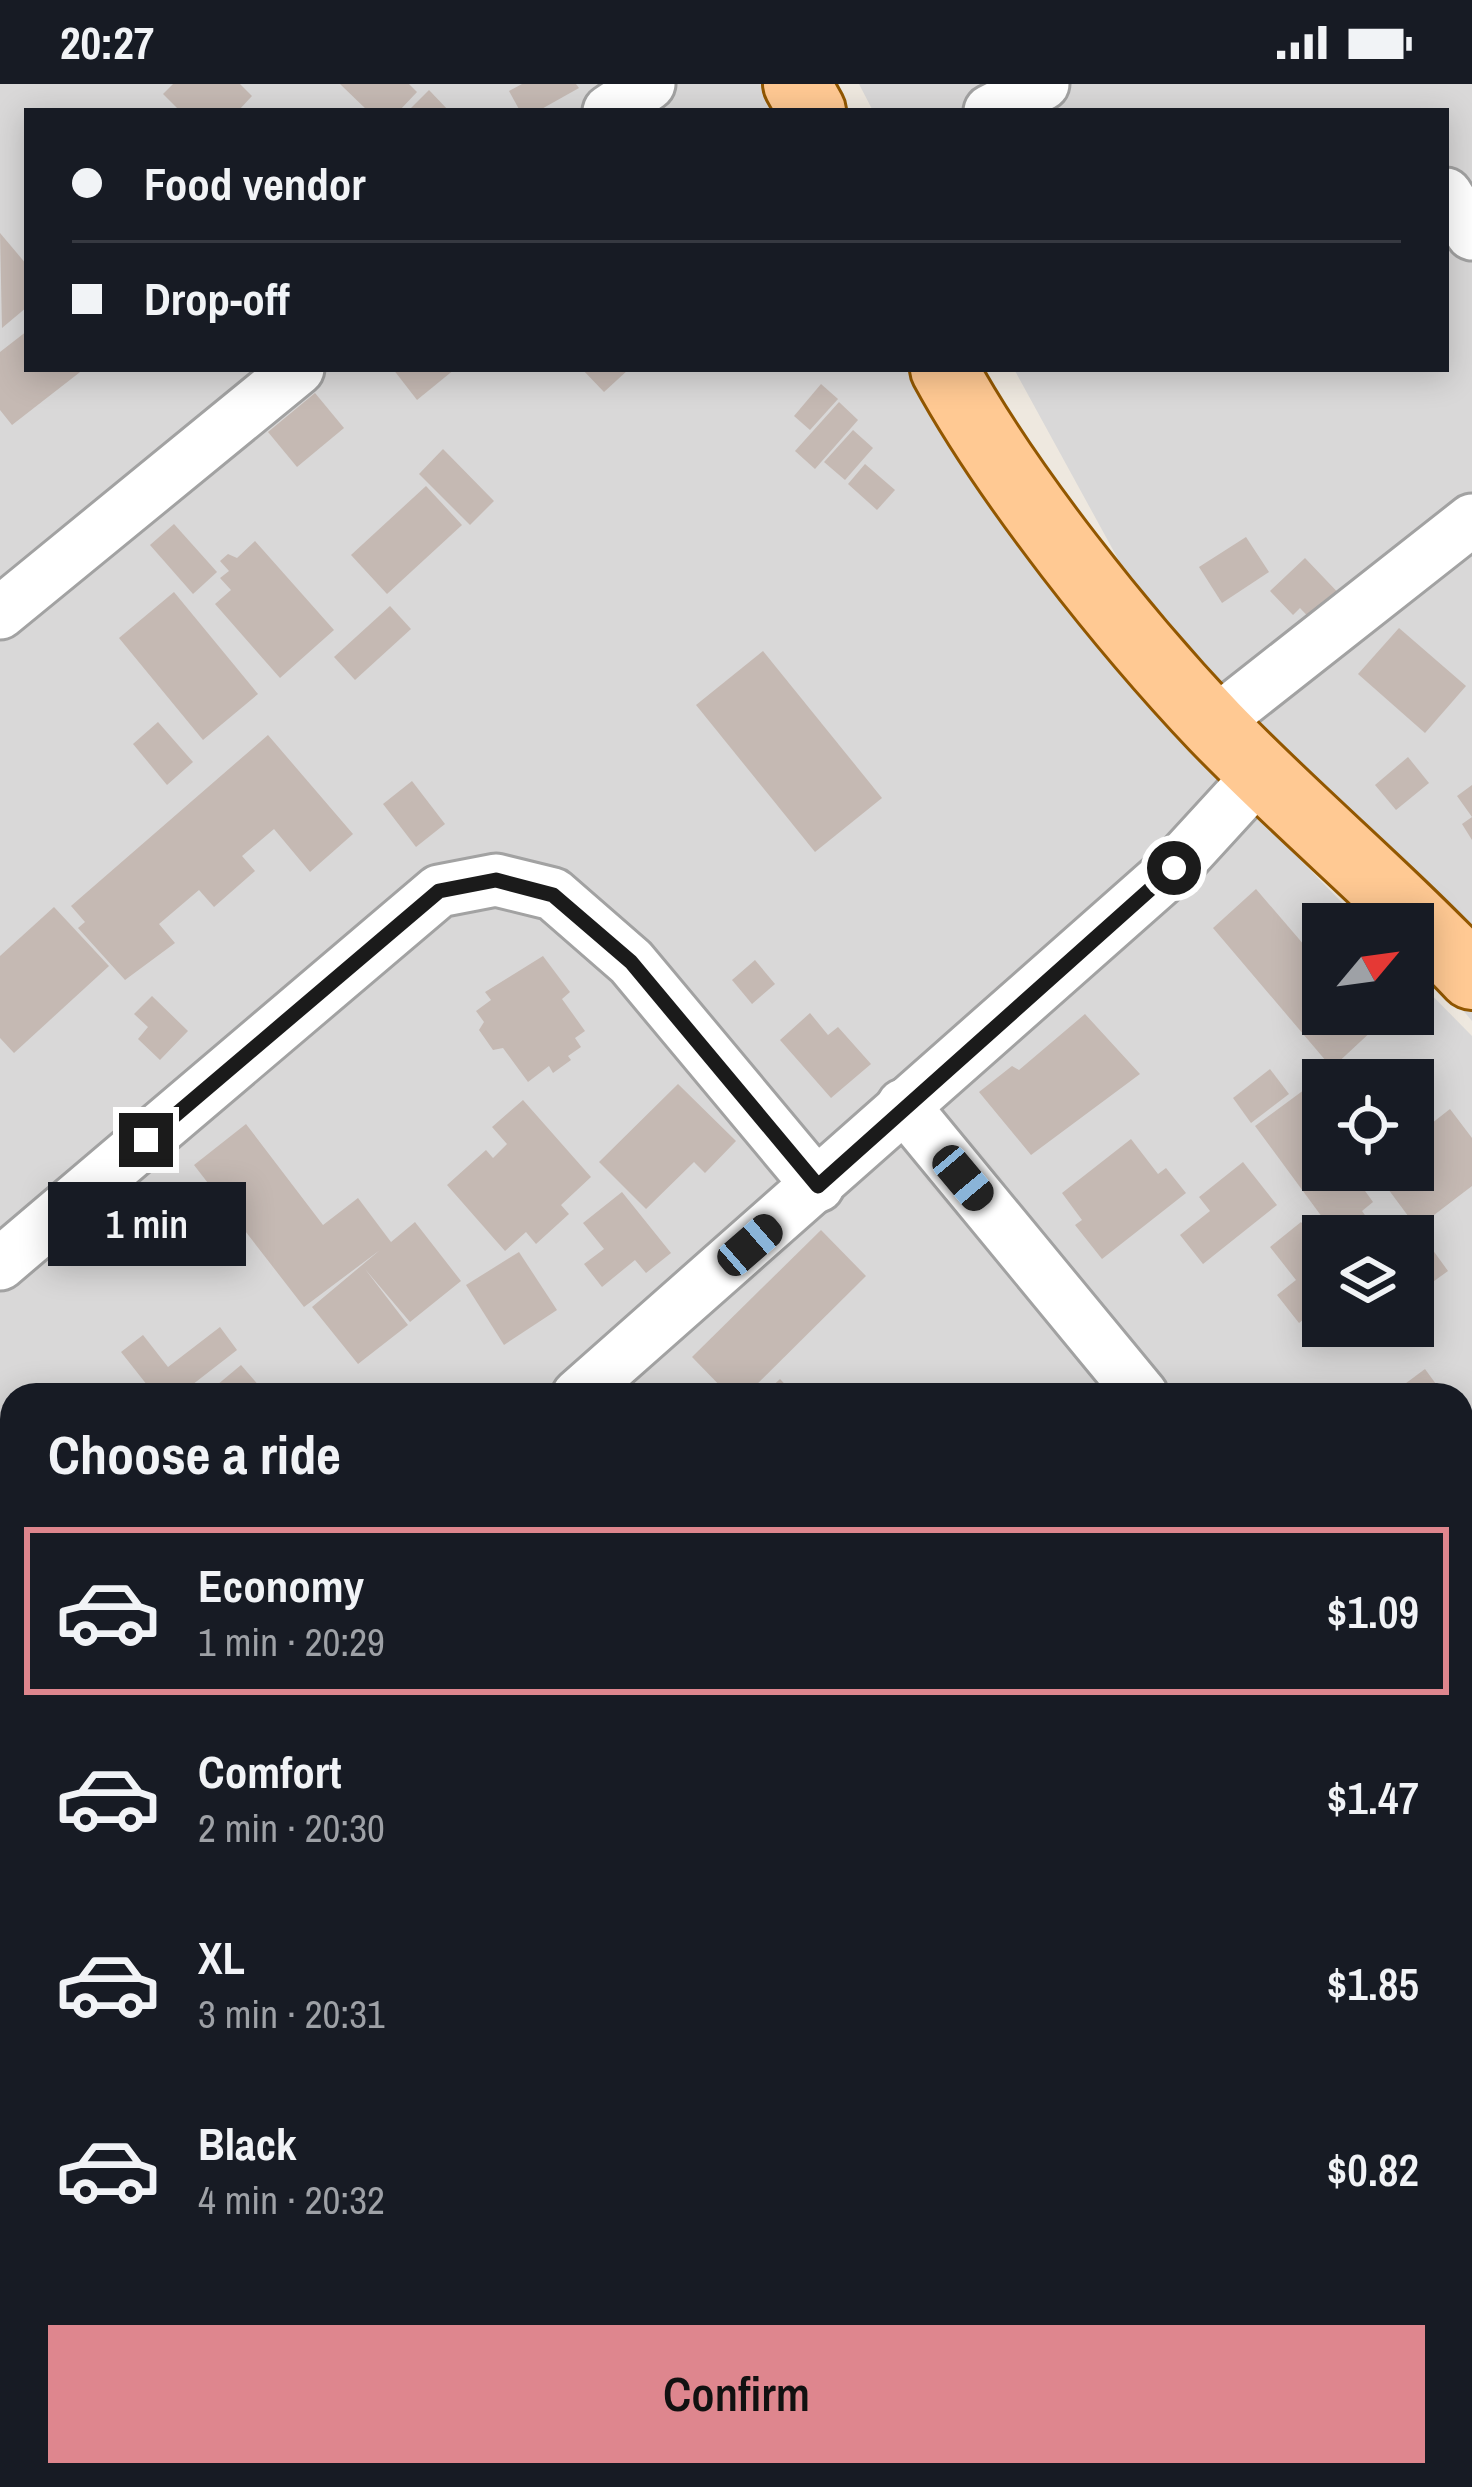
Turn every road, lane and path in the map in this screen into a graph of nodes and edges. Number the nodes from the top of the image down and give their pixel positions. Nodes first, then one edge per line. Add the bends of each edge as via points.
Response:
1 (649, 84) edge
2 (1043, 84) edge
3 (613, 108) edge
4 (996, 108) edge
5 (1449, 199) edge
6 (1472, 234) edge
7 (294, 372) edge
8 (946, 372) edge
9 (1472, 520) edge
10 (0, 613) edge
11 (1213, 724) junction
12 (1262, 772) junction
13 (1472, 976) edge
14 (903, 1105) junction
15 (818, 1186) junction
16 (0, 1264) edge
17 (592, 1383) edge
18 (1132, 1383) edge

1 - 3 street
2 - 4 street
5 - 6 street
7 - 10 street
8 - 11 main road via 1078,564
9 - 11 street
11 - 12 main road
12 - 13 main road
12 - 14 street via 1174,868
14 - 15 street
14 - 18 street
15 - 16 street via 631,962 553,895 496,880 439,891
15 - 17 street

